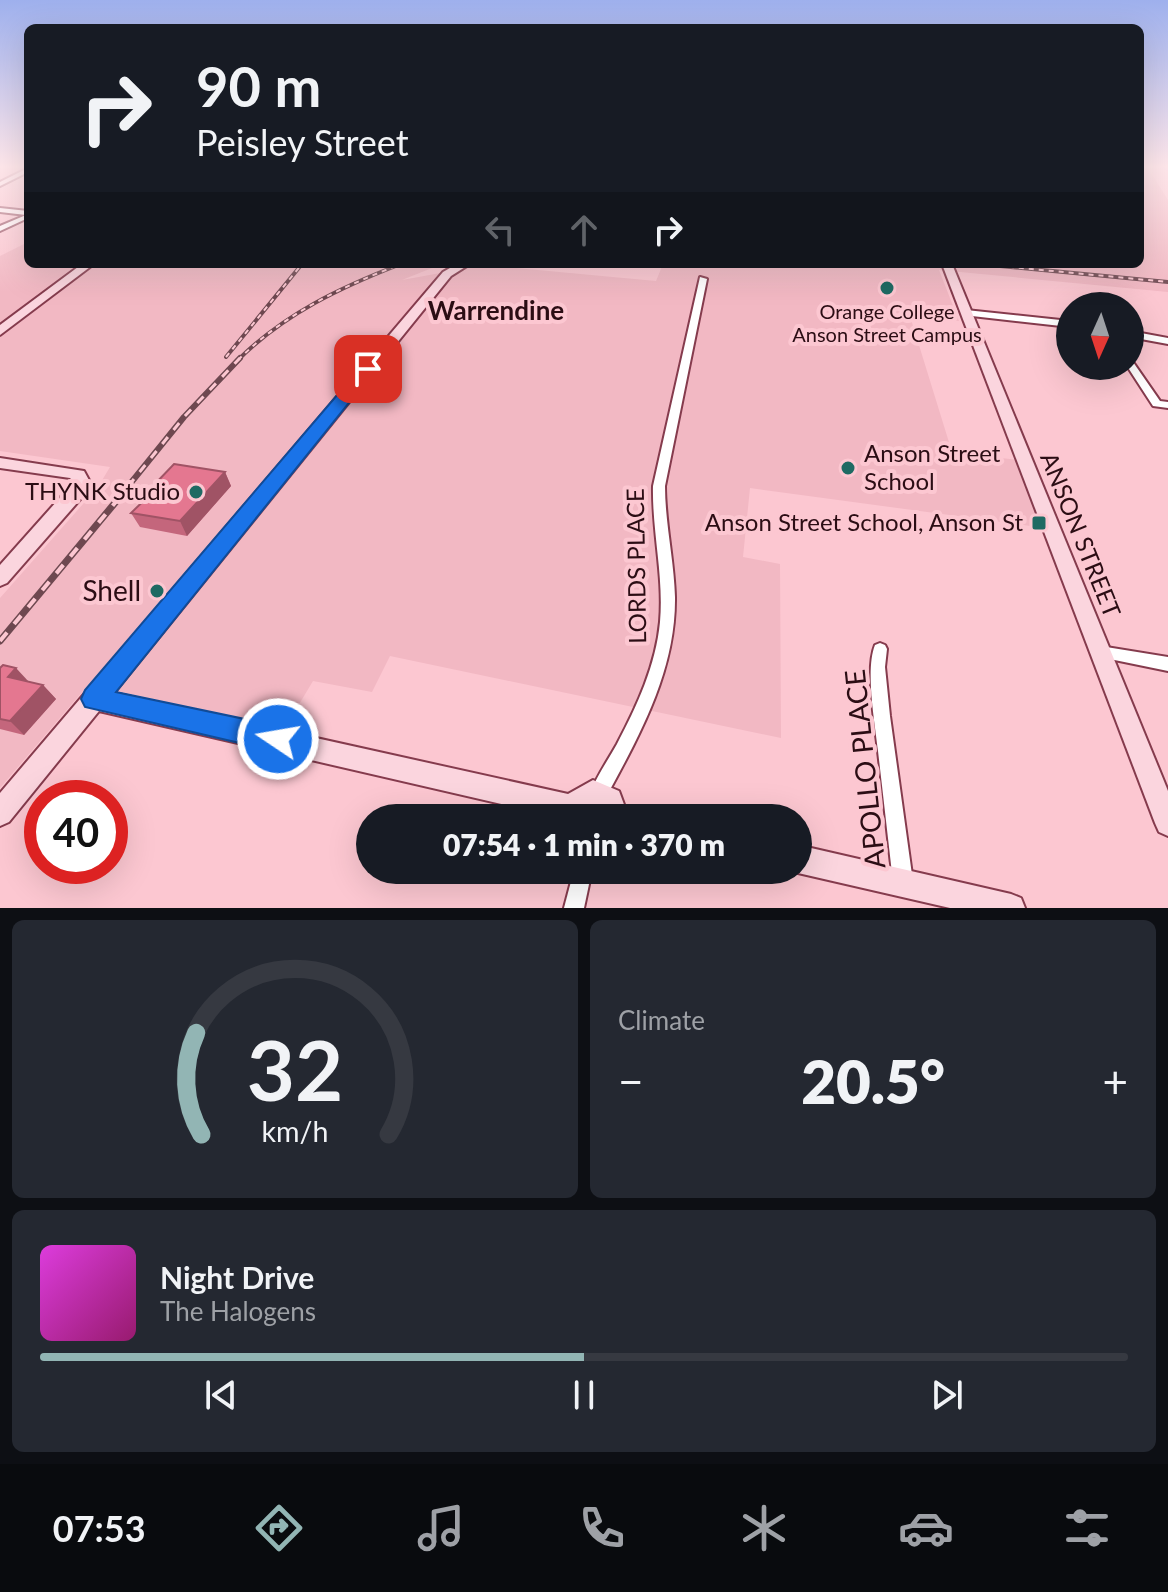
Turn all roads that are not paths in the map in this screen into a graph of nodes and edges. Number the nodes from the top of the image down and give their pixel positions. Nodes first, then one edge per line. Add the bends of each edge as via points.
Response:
1 (0, 210) edge
2 (24, 213) edge
3 (24, 216) edge
4 (0, 229) edge
5 (84, 268) edge
6 (458, 268) edge
7 (949, 268) edge
8 (703, 279) dead end
9 (966, 313) junction
10 (1056, 323) edge
11 (0, 331) edge
12 (1144, 337) edge
13 (1168, 341) edge
14 (1141, 380) edge
15 (1168, 405) edge
16 (0, 463) edge
17 (0, 578) edge
18 (880, 649) dead end
19 (1100, 652) junction
20 (1168, 664) edge
21 (94, 699) junction
22 (599, 793) junction
23 (537, 804) edge
24 (579, 804) edge
25 (613, 804) edge
26 (0, 813) edge
27 (1168, 823) edge
28 (812, 862) edge
29 (903, 883) junction
30 (580, 884) edge
31 (574, 908) edge
32 (1011, 908) edge

1 - 2 street
3 - 4 street
5 - 11 street
6 - 21 street via 447,274
7 - 9 street, ANSON STREET
8 - 22 street, LORDS PLACE via 659,486 668,597 664,656 640,719
9 - 10 street
9 - 19 street, ANSON STREET
12 - 13 street
14 - 15 street via 1157,404
16 - 17 street via 72,473 82,482
18 - 29 street, APOLLO PLACE via 882,716
19 - 20 street
19 - 27 street, ANSON STREET
21 - 23 street
21 - 26 street
22 - 24 street via 581,798
22 - 25 street
28 - 29 street
29 - 32 street
30 - 31 street

